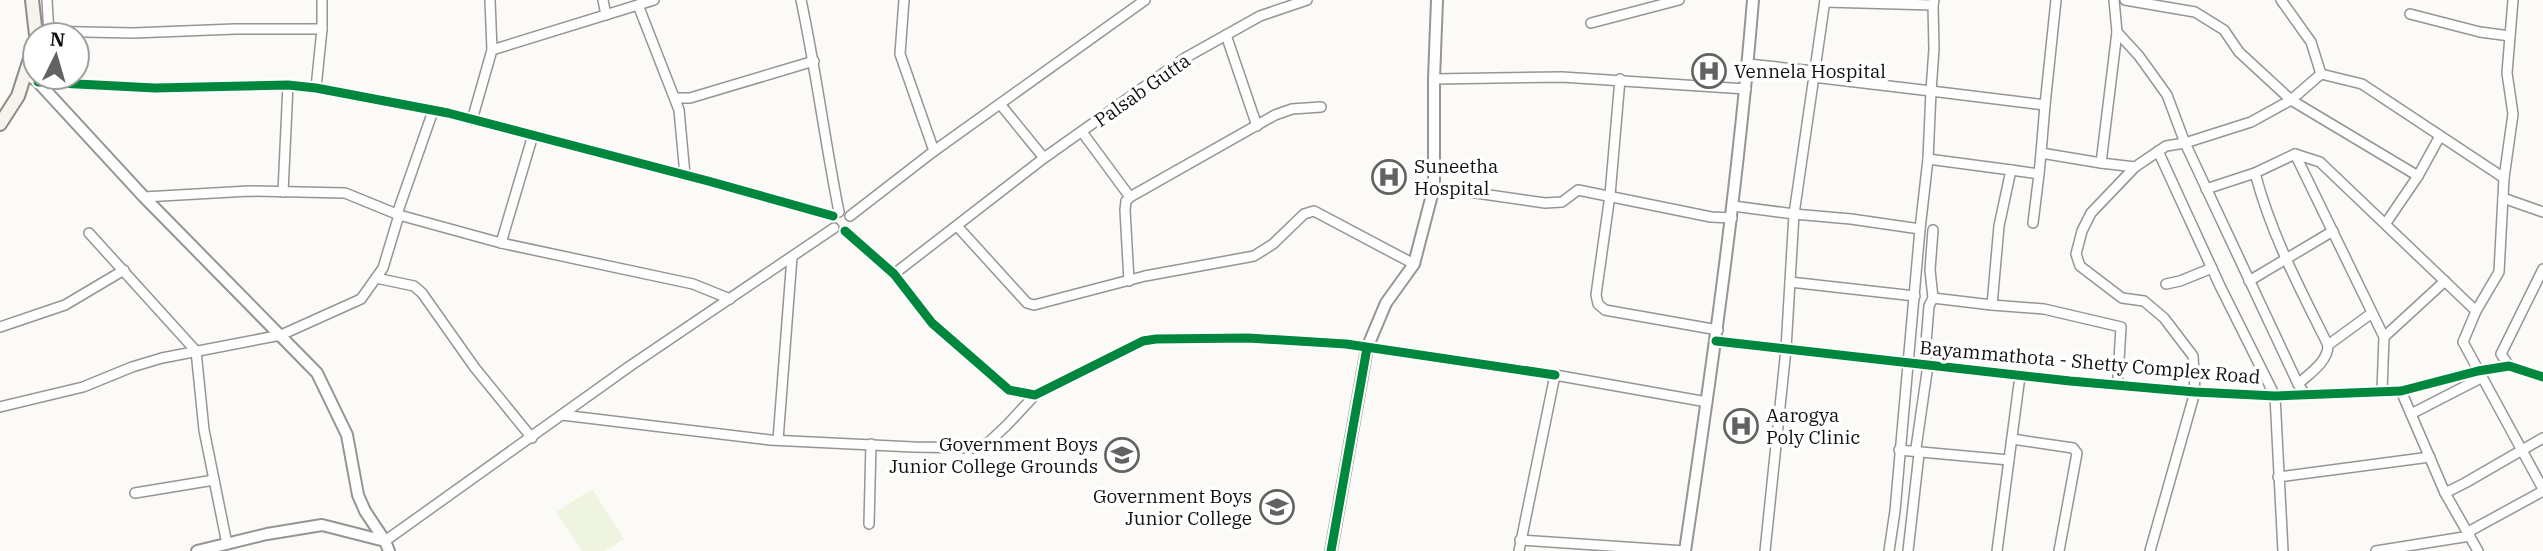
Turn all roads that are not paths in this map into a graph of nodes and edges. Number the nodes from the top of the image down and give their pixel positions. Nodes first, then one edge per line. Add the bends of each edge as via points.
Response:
1 (32, 0) edge
2 (47, 0) edge
3 (322, 0) edge
4 (490, 0) edge
5 (603, 0) edge
6 (654, 0) edge
7 (801, 0) edge
8 (904, 0) edge
9 (1307, 0) edge
10 (1437, 0) edge
11 (1679, 0) edge
12 (1754, 0) edge
13 (2056, 0) edge
14 (2114, 0) edge
15 (2125, 0) edge
16 (2281, 0) edge
17 (2513, 0) edge
18 (1143, 1) edge
19 (1825, 1) edge
20 (2154, 2) edge
21 (1933, 3) edge
22 (638, 5) junction
23 (2410, 14) dead end
24 (606, 15) junction
25 (37, 21) edge
26 (43, 21) edge
27 (1591, 23) dead end
28 (322, 29) junction
29 (2117, 32) junction
30 (91, 34) edge
31 (1226, 35) junction
32 (2510, 36) junction
33 (492, 50) junction
34 (814, 61) junction
35 (1748, 64) junction
36 (1813, 74) junction
37 (2321, 74) junction
38 (1434, 79) junction
39 (1620, 79) junction
40 (91, 83) edge
41 (288, 85) junction
42 (21, 86) edge
43 (316, 88) junction
44 (1746, 89) junction
45 (52, 91) edge
46 (1931, 91) junction
47 (675, 99) junction
48 (2291, 100) junction
49 (1000, 104) junction
50 (2045, 105) junction
51 (1321, 107) dead end
52 (433, 111) junction
53 (472, 120) junction
54 (0, 124) edge
55 (1257, 126) junction
56 (1082, 132) junction
57 (533, 135) junction
58 (2440, 135) junction
59 (2185, 143) junction
60 (934, 151) junction
61 (2158, 151) junction
62 (2041, 153) junction
63 (2295, 154) junction
64 (1044, 158) junction
65 (1928, 159) junction
66 (2101, 163) junction
67 (2135, 167) junction
68 (2011, 170) junction
69 (2255, 173) junction
70 (2039, 174) junction
71 (685, 175) junction
72 (2417, 176) junction
73 (2504, 178) junction
74 (1434, 187) junction
75 (2206, 189) junction
76 (283, 192) junction
77 (1610, 195) junction
78 (144, 197) junction
79 (1130, 197) junction
80 (2502, 198) junction
81 (1733, 206) junction
82 (2543, 212) edge
83 (836, 214) junction
84 (1794, 214) junction
85 (398, 215) junction
86 (850, 216) junction
87 (1732, 218) junction
88 (2033, 223) dead end
89 (2386, 223) junction
90 (957, 226) junction
91 (834, 228) junction
92 (1920, 229) junction
93 (1933, 230) dead end
94 (845, 231) junction
95 (2333, 231) junction
96 (89, 233) dead end
97 (502, 243) junction
98 (792, 257) junction
99 (2286, 259) junction
100 (1414, 264) junction
101 (2212, 268) junction
102 (2543, 269) edge
103 (124, 270) junction
104 (894, 274) junction
105 (376, 278) junction
106 (1129, 281) junction
107 (2249, 281) junction
108 (2445, 281) junction
109 (1790, 282) junction
110 (2166, 284) dead end
111 (1914, 296) junction
112 (1933, 298) junction
113 (730, 299) junction
114 (1992, 305) junction
115 (2476, 311) junction
116 (2372, 313) junction
117 (0, 327) edge
118 (281, 335) junction
119 (1717, 336) junction
120 (2384, 337) junction
121 (2328, 345) junction
122 (1367, 348) junction
123 (1786, 349) junction
124 (196, 351) junction
125 (1908, 363) junction
126 (1927, 366) junction
127 (2509, 366) junction
128 (2479, 374) junction
129 (1555, 375) junction
130 (2020, 376) junction
131 (2118, 377) dead end
132 (2543, 377) edge
133 (2298, 384) junction
134 (2382, 391) junction
135 (2401, 391) junction
136 (2195, 392) junction
137 (2305, 394) junction
138 (1035, 395) junction
139 (2275, 396) junction
140 (1707, 402) junction
141 (0, 407) edge
142 (2411, 414) junction
143 (562, 415) junction
144 (532, 438) junction
145 (2543, 438) edge
146 (2012, 439) junction
147 (778, 440) junction
148 (871, 444) junction
149 (1899, 450) junction
150 (2522, 451) junction
151 (1918, 452) junction
152 (2430, 457) junction
153 (2009, 460) junction
154 (2278, 477) junction
155 (215, 481) junction
156 (2543, 490) edge
157 (2445, 493) junction
158 (135, 494) dead end
159 (869, 524) dead end
160 (2469, 534) junction
161 (1520, 540) junction
162 (227, 544) junction
163 (387, 546) edge
164 (1554, 547) edge
165 (197, 551) edge
166 (1331, 551) edge
167 (1519, 551) edge
168 (1685, 551) edge
169 (1765, 551) edge
170 (1889, 551) edge
171 (1908, 551) edge
172 (1997, 551) edge
173 (2059, 551) edge
174 (2150, 551) edge
175 (2283, 551) edge
176 (2376, 551) edge
177 (2478, 551) edge

1 - 25 main road
2 - 26 street
3 - 28 street
4 - 33 street
5 - 24 street
6 - 22 street
7 - 34 street
8 - 60 street via 900,54
9 - 31 street, Palsab Gutta via 1260,16
10 - 38 street
11 - 27 street
12 - 35 street
13 - 50 street
14 - 29 street
15 - 20 street
16 - 37 street via 2311,42
17 - 32 street
18 - 49 street
19 - 21 street
19 - 36 street
20 - 48 street via 2195,12 2224,30 2239,52
21 - 46 street
22 - 24 street
22 - 47 street
23 - 32 street
24 - 33 street
28 - 30 street
28 - 43 street
29 - 59 street via 2167,95
29 - 66 street
31 - 55 street
31 - 56 street, Palsab Gutta via 1185,58
32 - 73 street via 2507,73 2512,114
33 - 53 street
34 - 47 street
34 - 83 street
35 - 36 street
35 - 44 street
36 - 46 street
36 - 84 street
37 - 48 street
37 - 58 street via 2361,84
38 - 39 street
38 - 74 street
39 - 44 street
39 - 77 street
40 - 41 street via 155,88
41 - 43 street
41 - 76 street
42 - 54 main road
43 - 52 street
44 - 81 street
45 - 78 street
46 - 50 street
46 - 65 street
47 - 71 street
48 - 59 street via 2251,122
48 - 72 street
49 - 60 street
49 - 64 street
50 - 62 street
51 - 55 street via 1292,109
52 - 53 street
52 - 85 street
53 - 57 street
55 - 79 street
56 - 64 street, Palsab Gutta
56 - 79 street
57 - 71 street
57 - 97 street
58 - 72 street
58 - 73 street
59 - 61 street
59 - 75 street
60 - 86 street
61 - 67 street
61 - 101 street
62 - 66 street
62 - 70 street
63 - 69 street
63 - 89 street via 2320,162
63 - 95 street
64 - 90 street, Palsab Gutta
65 - 68 street
65 - 92 street
66 - 67 street
67 - 136 street via 2091,213 2076,254 2080,266 2122,298 2144,301 2164,318 2193,356
68 - 70 street
68 - 114 street via 1999,226
69 - 75 street
69 - 99 street
70 - 88 street
71 - 83 street
72 - 89 street
73 - 80 street
74 - 77 street via 1545,203 1562,202 1578,190
74 - 100 street
75 - 107 street
76 - 78 street
76 - 85 street via 345,194
77 - 87 street
77 - 119 street, Bayammathota - Shetty Complex Road via 1598,303 1605,310
78 - 118 street
79 - 106 street via 1125,211
80 - 82 street
80 - 115 street via 2499,272
81 - 84 street
81 - 87 street
83 - 86 street
83 - 91 street
84 - 92 street
84 - 109 street
85 - 97 street
85 - 105 street
86 - 94 street
87 - 119 street
89 - 108 street
90 - 104 street, Palsab Gutta
90 - 106 street via 1034,306
91 - 94 street
91 - 98 street
92 - 111 street
93 - 112 street
94 - 104 street
95 - 99 street
95 - 116 street
96 - 103 street
97 - 113 street via 693,284
98 - 113 street
98 - 147 street
99 - 107 street
99 - 121 street
100 - 106 street via 1314,211 1304,214 1263,253
100 - 122 street via 1386,303
101 - 110 street
101 - 139 street
102 - 127 street via 2501,354
103 - 117 street via 65,305
103 - 124 street
104 - 138 street via 932,323 1009,390
105 - 118 street via 361,299
105 - 144 street via 414,286 422,293
107 - 133 street
108 - 115 street
108 - 120 street
109 - 111 street
109 - 123 street
111 - 125 street
112 - 114 street
112 - 126 street
113 - 143 street
114 - 131 street via 2044,309 2121,327
115 - 128 street via 2463,342
116 - 120 street
116 - 121 street
118 - 124 street
118 - 163 street via 317,373 337,411 347,435 358,495
119 - 123 street, Bayammathota - Shetty Complex Road
119 - 140 street
120 - 134 street
121 - 133 street via 2323,361
122 - 129 street
122 - 138 street via 1248,338 1143,341
122 - 166 street
123 - 125 street, Bayammathota - Shetty Complex Road
123 - 169 street
124 - 141 street via 132,367 83,387
124 - 155 street via 204,430
125 - 126 street, Bayammathota - Shetty Complex Road
125 - 149 street
126 - 130 street, Bayammathota - Shetty Complex Road
126 - 151 street
127 - 128 street
127 - 132 street
128 - 135 street, Bayammathota - Shetty Complex Road
128 - 142 street
128 - 150 street
129 - 140 street
129 - 161 street
130 - 136 street, Bayammathota - Shetty Complex Road
130 - 146 street
133 - 137 street
134 - 135 street, Bayammathota - Shetty Complex Road
134 - 137 street, Bayammathota - Shetty Complex Road
135 - 142 street
136 - 139 street, Bayammathota - Shetty Complex Road
136 - 174 street
137 - 139 street, Bayammathota - Shetty Complex Road
138 - 148 street via 989,442 977,448
139 - 154 street
140 - 168 street
142 - 152 street
143 - 144 street
143 - 147 street
144 - 163 street
145 - 150 street
146 - 153 street
146 - 173 street via 2073,448 2077,453
147 - 148 street
148 - 159 street
149 - 151 street
149 - 170 street
150 - 156 street
150 - 157 street
151 - 153 street
151 - 171 street
152 - 154 street
152 - 157 street
153 - 172 street
154 - 175 street
155 - 158 street
155 - 162 street
156 - 160 street
157 - 160 street
160 - 176 street
160 - 177 street
161 - 164 street
161 - 167 street
162 - 163 street via 321,525
162 - 165 street
164 - 168 street

